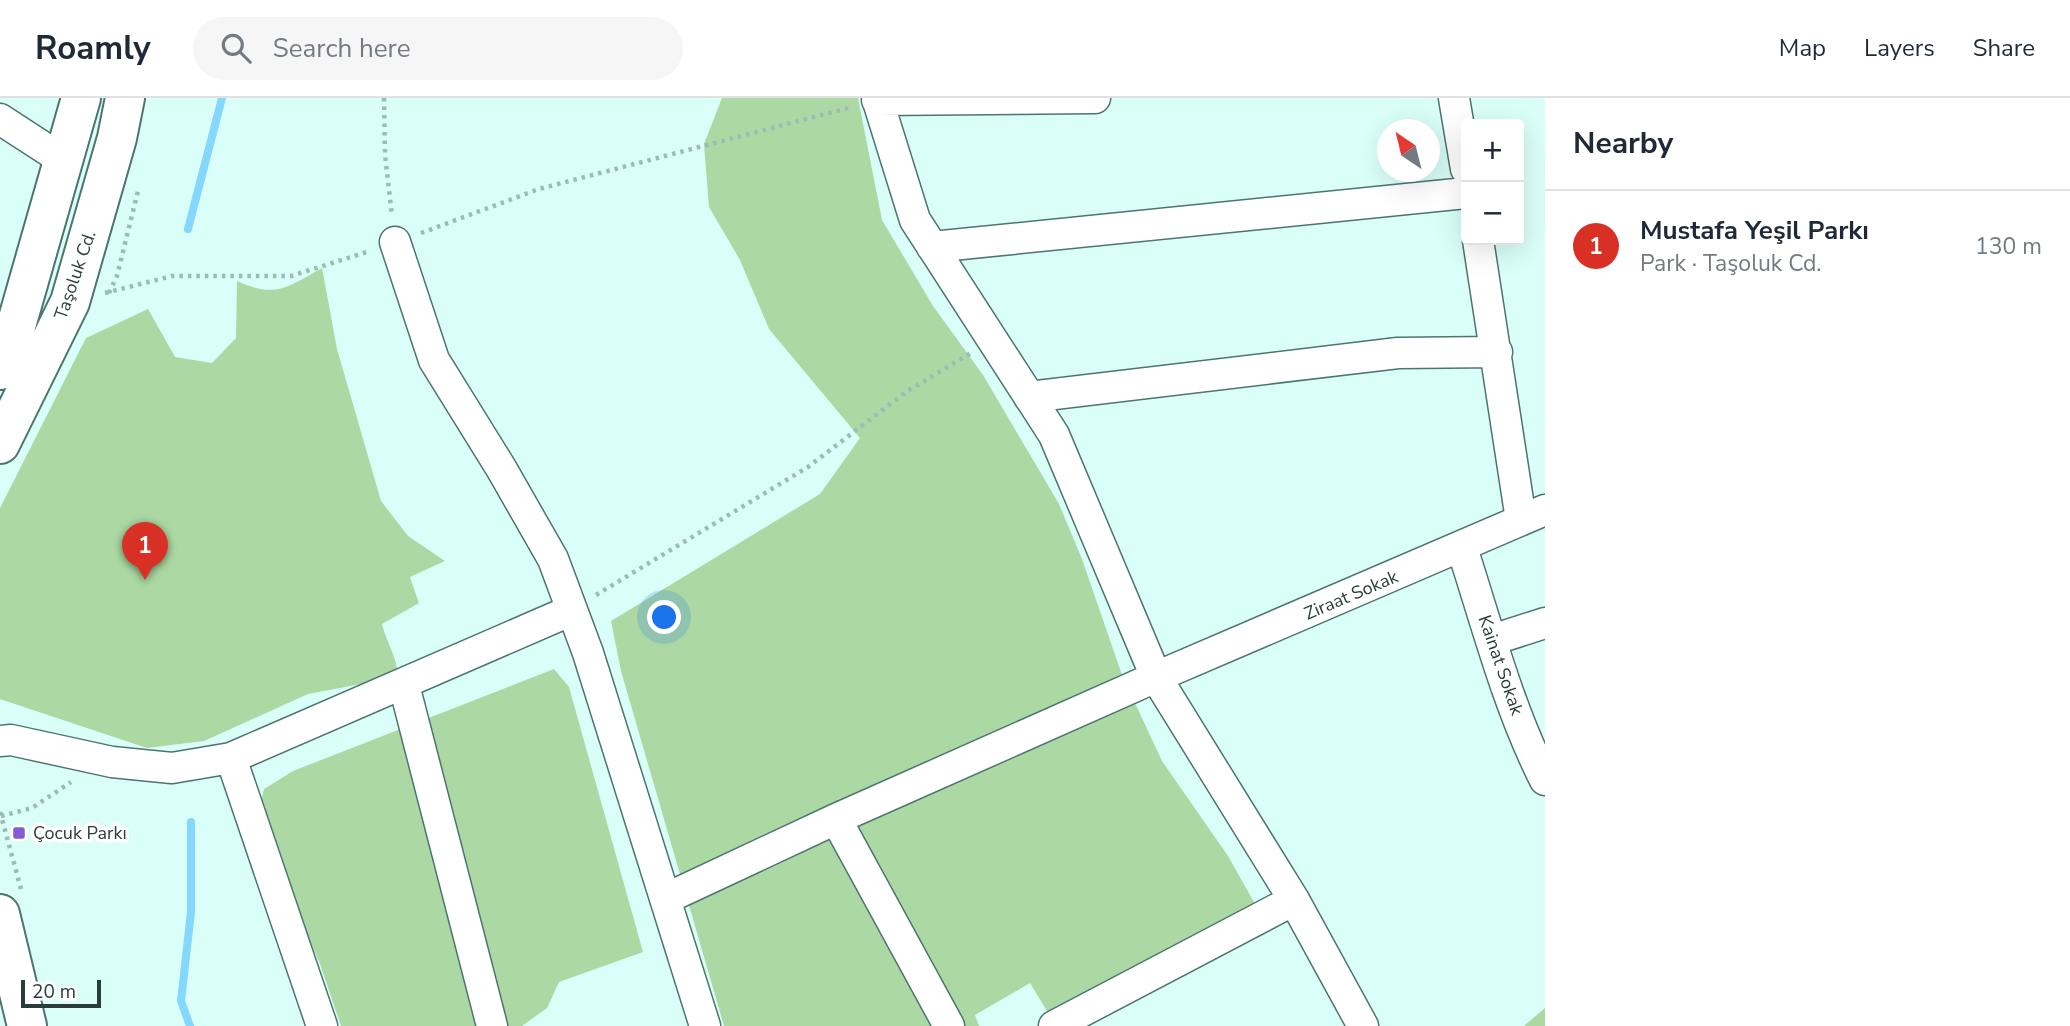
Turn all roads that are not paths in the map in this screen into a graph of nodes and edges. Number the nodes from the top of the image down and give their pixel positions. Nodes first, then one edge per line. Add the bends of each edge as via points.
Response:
1 (81, 98) edge
2 (125, 98) edge
3 (1095, 98) edge
4 (1454, 98) edge
5 (877, 99) edge
6 (0, 119) edge
7 (1461, 139) edge
8 (63, 160) junction
9 (1461, 194) edge
10 (395, 242) road end
11 (1479, 245) edge
12 (932, 247) junction
13 (1497, 352) junction
14 (3, 358) edge
15 (1029, 397) junction
16 (0, 444) edge
17 (1533, 515) edge
18 (1462, 548) junction
19 (572, 610) junction
20 (1545, 623) edge
21 (1492, 640) junction
22 (1156, 677) junction
23 (404, 685) junction
24 (0, 741) edge
25 (231, 758) junction
26 (1541, 765) edge
27 (836, 819) junction
28 (665, 899) junction
29 (1294, 900) junction
30 (1, 924) edge
31 (27, 1026) edge
32 (323, 1026) edge
33 (492, 1026) edge
34 (705, 1026) edge
35 (949, 1026) edge
36 (1054, 1026) edge
37 (1363, 1026) edge

1 - 8 street
2 - 16 street, Taşoluk Cd. via 70,302
3 - 5 street
4 - 7 street
5 - 12 street via 915,220
6 - 8 street
8 - 14 street
9 - 12 street
10 - 19 street via 433,360 552,559
11 - 13 street
12 - 15 street
13 - 15 street via 1398,353
13 - 17 street
15 - 22 street via 1054,435
17 - 18 street, Ziraat Sokak
18 - 21 street, Kainat Sokak
18 - 22 street, Ziraat Sokak
19 - 23 street
19 - 28 street
20 - 21 street
21 - 26 street, Kainat Sokak
22 - 27 street, Ziraat Sokak
22 - 29 street
23 - 25 street
23 - 33 street
24 - 25 street via 172,768
25 - 32 street
27 - 28 street, Ziraat Sokak
27 - 35 street
28 - 34 street
29 - 36 street
29 - 37 street
30 - 31 street

